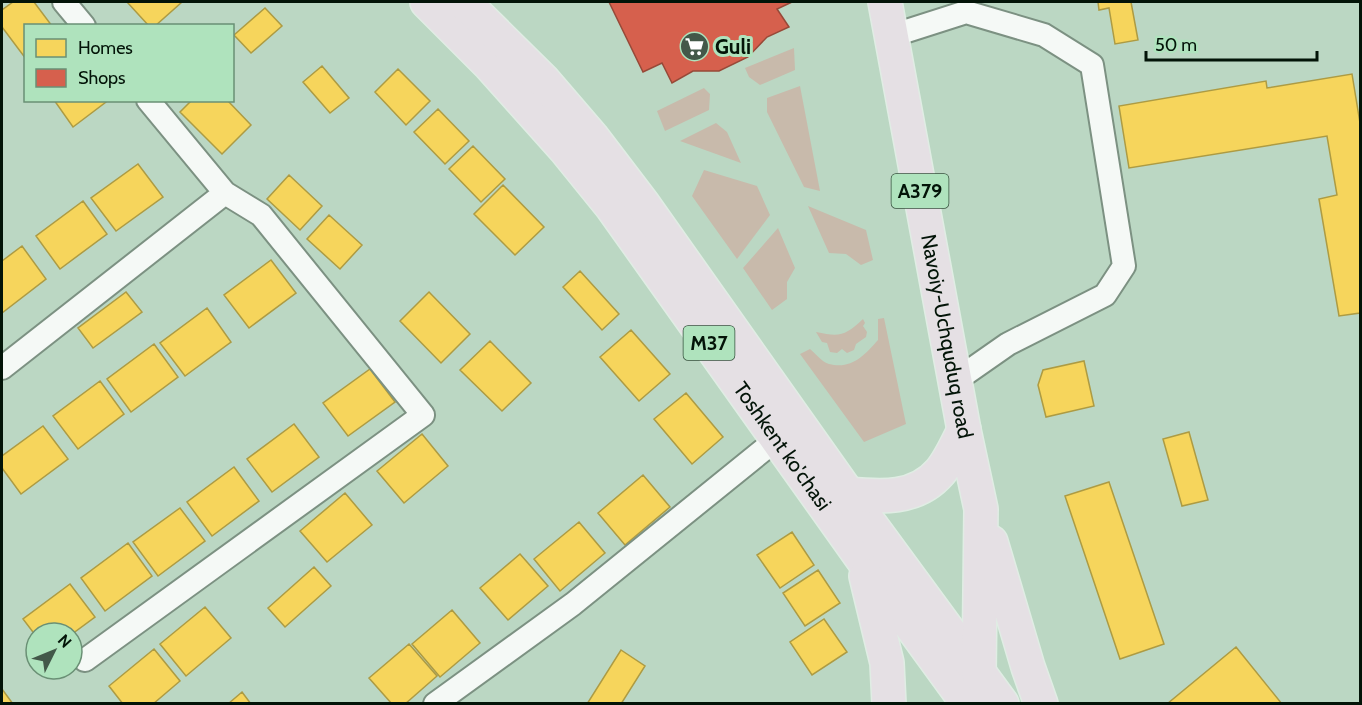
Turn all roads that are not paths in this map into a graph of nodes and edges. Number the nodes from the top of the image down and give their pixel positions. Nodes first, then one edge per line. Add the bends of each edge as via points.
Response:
1 (64, 2) edge
2 (427, 2) edge
3 (464, 2) edge
4 (885, 2) edge
5 (82, 24) edge
6 (891, 36) junction
7 (150, 102) edge
8 (225, 193) junction
9 (2, 368) edge
10 (955, 381) junction
11 (964, 430) junction
12 (777, 439) junction
13 (848, 494) junction
14 (981, 510) junction
15 (861, 557) junction
16 (86, 660) dead end
17 (974, 689) edge
18 (435, 704) edge
19 (889, 704) edge
20 (1002, 704) edge
21 (1041, 704) edge

1 - 5 street
2 - 12 highway, Toshkent ko'chasi / M37 via 527,106 612,207
3 - 13 highway, Toshkent ko'chasi / M37 via 543,80 592,137
4 - 6 highway, Navoiy-Uchquduq road / A379
6 - 10 highway, Navoiy-Uchquduq road / A379
6 - 10 street via 966,12 1044,35 1092,65 1124,266 1105,295 1008,345
7 - 8 street
8 - 9 street
8 - 16 street via 261,215 423,415
10 - 11 highway, Navoiy-Uchquduq road / A379
11 - 13 highway via 940,472 915,492 886,497
11 - 14 highway, Navoiy-Uchquduq road / A379
12 - 15 highway, Toshkent ko'chasi / M37
12 - 18 street via 573,604
13 - 17 highway, M37
14 - 17 highway, Navoiy-Uchquduq road / A379
14 - 21 highway
15 - 17 highway, Toshkent ko'chasi / M37
15 - 19 highway via 887,663
17 - 20 highway, Toshkent ko'chasi / M37

